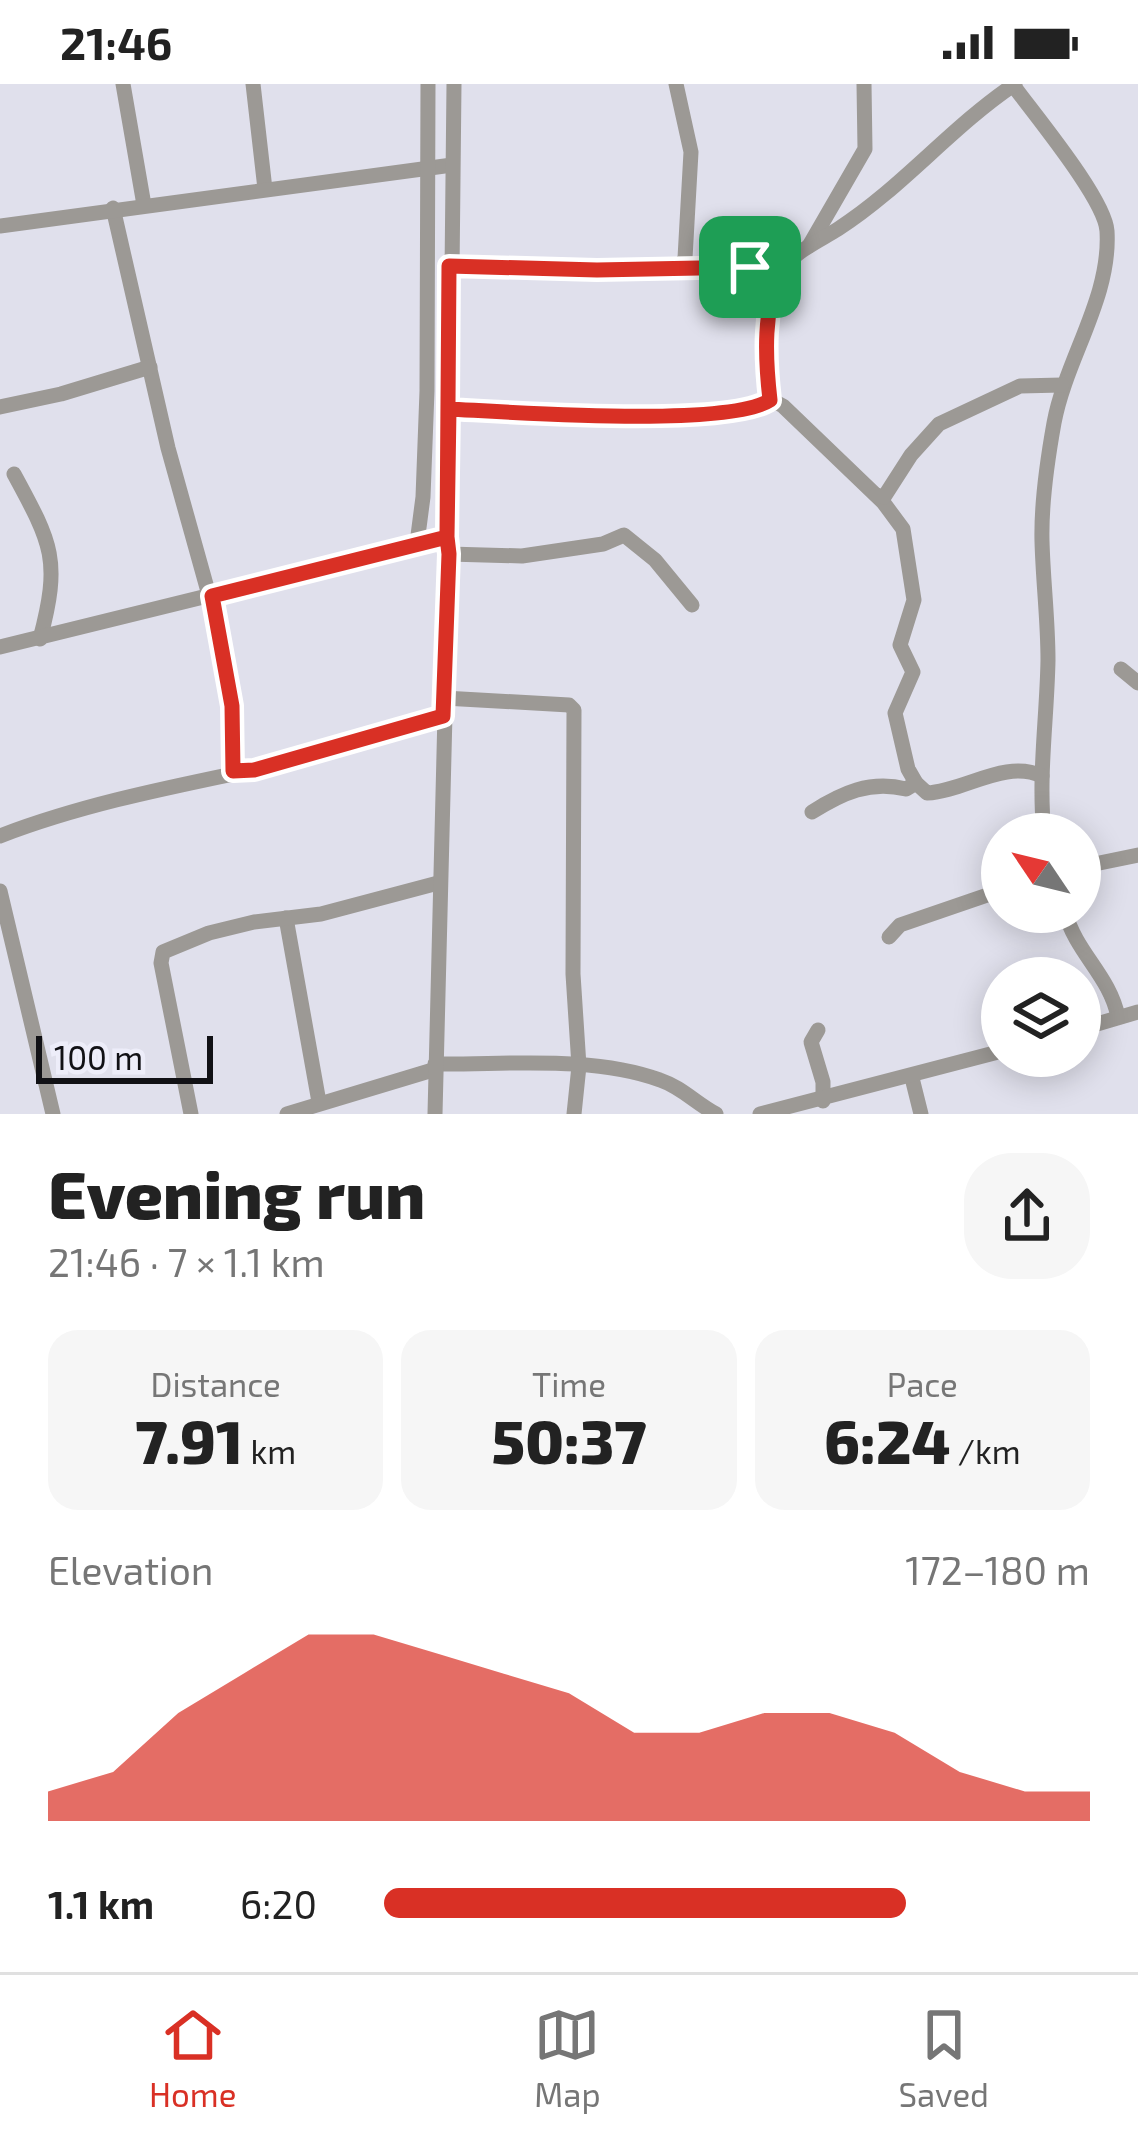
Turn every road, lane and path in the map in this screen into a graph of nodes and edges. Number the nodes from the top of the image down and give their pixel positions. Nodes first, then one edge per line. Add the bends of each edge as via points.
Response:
1 (123, 84) edge
2 (253, 84) edge
3 (428, 84) edge
4 (454, 84) edge
5 (676, 84) edge
6 (864, 84) edge
7 (1014, 85) edge
8 (452, 165) junction
9 (425, 168) junction
10 (265, 189) junction
11 (144, 205) junction
12 (113, 208) junction
13 (0, 226) edge
14 (808, 248) junction
15 (449, 266) junction
16 (678, 269) junction
17 (781, 269) junction
18 (150, 367) junction
19 (1062, 385) junction
20 (770, 400) junction
21 (0, 407) edge
22 (449, 409) junction
23 (14, 474) dead end
24 (876, 495) junction
25 (417, 543) junction
26 (448, 546) junction
27 (212, 596) junction
28 (692, 605) dead end
29 (40, 639) junction
30 (0, 647) edge
31 (1121, 669) dead end
32 (1138, 683) edge
33 (443, 707) junction
34 (233, 771) junction
35 (1042, 776) junction
36 (916, 784) junction
37 (812, 812) dead end
38 (1043, 813) edge
39 (0, 836) edge
40 (1138, 855) edge
41 (1101, 863) edge
42 (438, 884) junction
43 (0, 891) edge
44 (981, 897) edge
45 (286, 919) junction
46 (1072, 933) edge
47 (889, 937) dead end
48 (1138, 1012) edge
49 (1118, 1017) junction
50 (1101, 1022) edge
51 (818, 1030) dead end
52 (981, 1057) edge
53 (436, 1066) junction
54 (579, 1066) junction
55 (912, 1078) junction
56 (823, 1101) junction
57 (319, 1102) junction
58 (707, 1112) edge
59 (53, 1114) edge
60 (191, 1114) edge
61 (287, 1114) edge
62 (434, 1114) edge
63 (574, 1114) edge
64 (760, 1114) edge
65 (921, 1114) edge

1 - 11 street
2 - 10 street
3 - 9 street
4 - 8 street
5 - 16 street via 691,152
6 - 14 street via 865,148
7 - 14 street via 878,201
7 - 19 street via 1106,223 1093,311
8 - 9 street
8 - 15 street
9 - 10 street
9 - 25 street via 428,391
10 - 11 street
11 - 12 street
12 - 13 street
12 - 18 street
14 - 17 street
15 - 16 street
15 - 22 street
16 - 17 street
17 - 20 street via 770,302
18 - 21 street
18 - 27 street
19 - 24 street via 1020,386 950,418 918,446 884,497
19 - 35 street via 1042,514
20 - 22 street via 752,410 699,414
20 - 24 street
22 - 26 street
23 - 29 street via 52,556
24 - 36 street via 908,545 914,600 899,645 913,672 895,713
25 - 26 street
25 - 27 street
26 - 28 street via 522,556 627,536
26 - 33 street
27 - 29 street
27 - 34 street via 232,706
29 - 30 street
31 - 32 street
33 - 34 street
33 - 42 street
33 - 54 street via 574,710
34 - 39 street
35 - 36 street via 1016,770 927,793
35 - 38 street
36 - 37 street via 876,784
40 - 41 street
42 - 45 street
42 - 53 street
43 - 59 street
44 - 47 street via 900,925
45 - 57 street
45 - 60 street via 202,935 161,956
46 - 49 street
48 - 49 street
49 - 50 street
51 - 56 street via 811,1042
52 - 55 street
53 - 54 street
53 - 57 street
53 - 62 street
54 - 58 street via 667,1082
54 - 63 street
55 - 56 street
55 - 65 street
56 - 64 street
57 - 61 street

